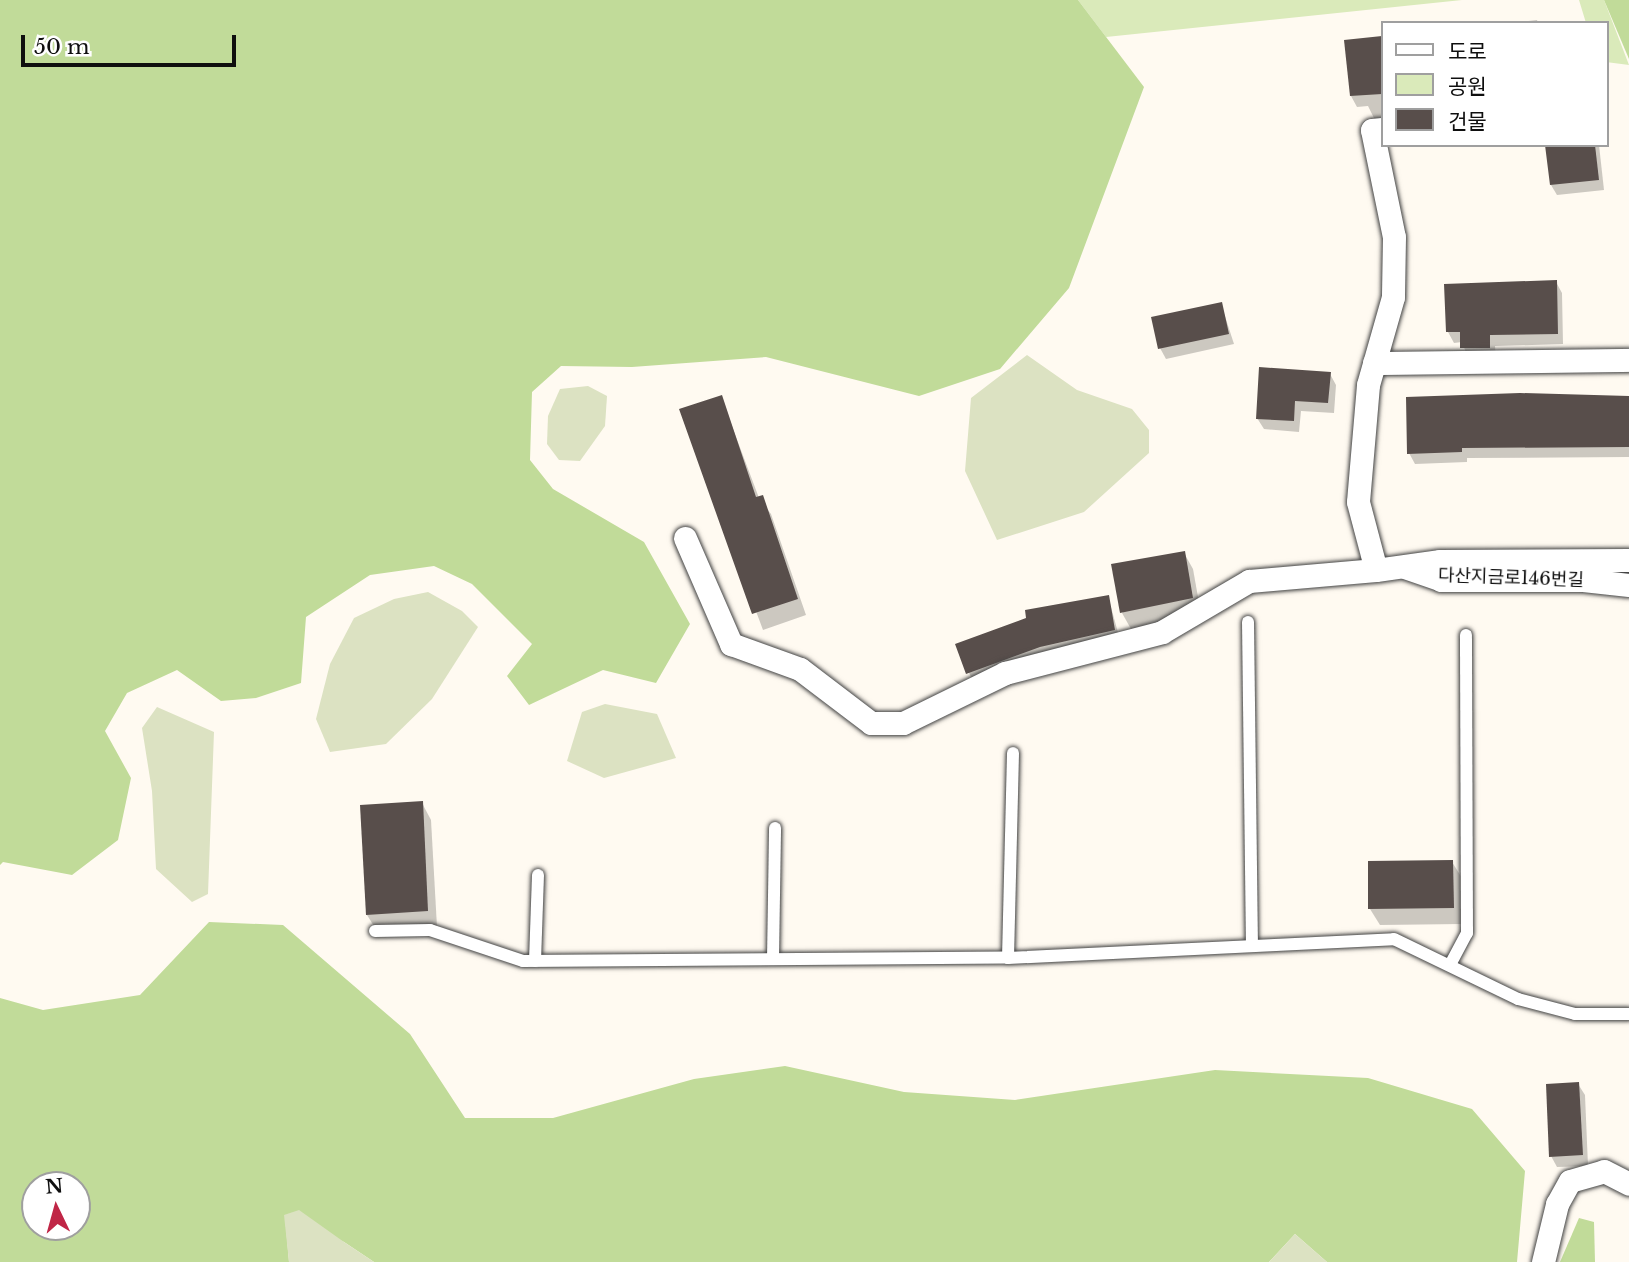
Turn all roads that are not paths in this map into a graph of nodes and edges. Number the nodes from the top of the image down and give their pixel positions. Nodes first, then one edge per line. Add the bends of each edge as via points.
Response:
1 (1380, 129) edge
2 (1629, 360) edge
3 (1374, 363) junction
4 (685, 538) dead end
5 (1629, 560) edge
6 (1407, 568) junction
7 (1376, 570) junction
8 (1629, 585) edge
9 (1248, 622) dead end
10 (1466, 635) dead end
11 (1013, 753) dead end
12 (775, 828) dead end
13 (538, 875) dead end
14 (375, 931) dead end
15 (1252, 944) junction
16 (1008, 958) junction
17 (773, 959) junction
18 (535, 961) junction
19 (1451, 963) junction
20 (1629, 1014) edge
21 (1629, 1184) edge
22 (1544, 1262) edge

1 - 3 street via 1372,130 1394,237 1393,297
2 - 3 street
3 - 7 street via 1358,502
4 - 7 street via 730,644 800,669 872,723 903,723 1005,673 1162,632 1249,581
5 - 6 street, 다산지금로146번길 via 1440,561
6 - 7 street
6 - 8 street, 다산지금로146번길 via 1441,580 1583,580
9 - 15 lane
10 - 19 lane via 1466,933
11 - 16 lane
12 - 17 lane
13 - 18 lane
14 - 18 lane via 430,930
15 - 16 lane
15 - 19 lane via 1394,939
16 - 17 lane
17 - 18 lane
19 - 20 lane via 1518,999 1575,1014
21 - 22 street via 1604,1171 1570,1181 1557,1204

